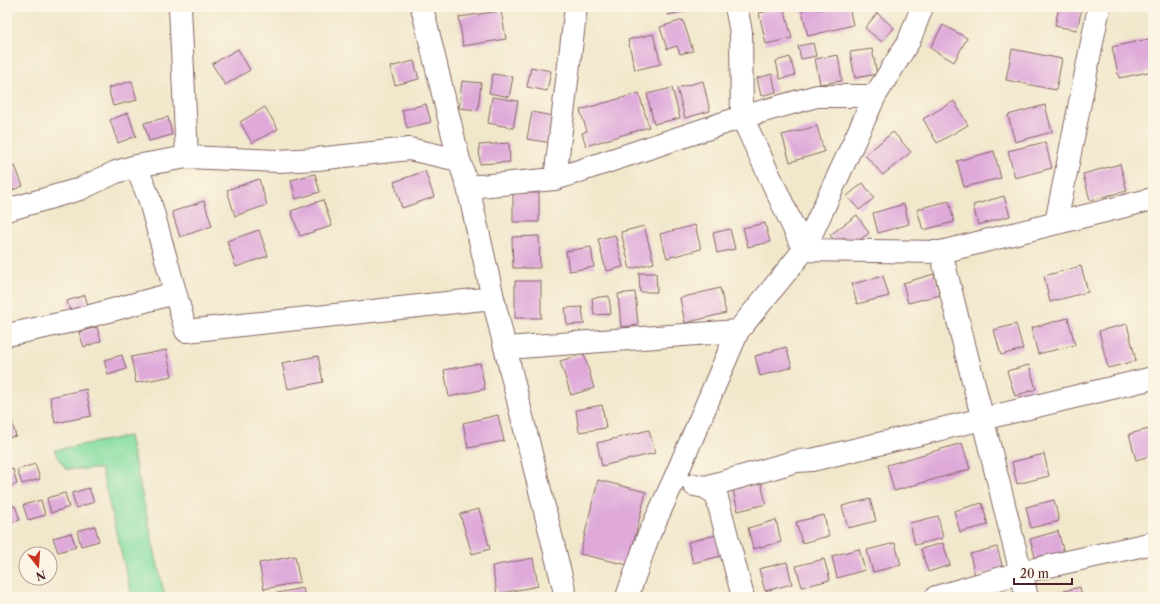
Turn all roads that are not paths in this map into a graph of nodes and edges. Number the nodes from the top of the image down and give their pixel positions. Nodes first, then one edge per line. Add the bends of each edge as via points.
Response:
1 (180, 7) edge
2 (422, 7) edge
3 (576, 7) edge
4 (736, 7) edge
5 (922, 7) edge
6 (1099, 7) edge
7 (875, 96) junction
8 (742, 117) junction
9 (187, 157) junction
10 (459, 160) junction
11 (136, 166) junction
12 (555, 179) junction
13 (468, 187) junction
14 (1153, 199) edge
15 (7, 210) edge
16 (1056, 223) junction
17 (804, 250) junction
18 (941, 252) junction
19 (176, 292) junction
20 (493, 298) junction
21 (738, 331) junction
22 (7, 335) edge
23 (506, 348) junction
24 (1153, 378) edge
25 (983, 419) junction
26 (674, 480) junction
27 (705, 487) junction
28 (1153, 542) edge
29 (1022, 572) junction
30 (566, 597) edge
31 (627, 597) edge
32 (743, 597) edge
33 (936, 597) edge
34 (1028, 597) edge

1 - 9 street
2 - 10 street
3 - 12 street
4 - 8 street via 740,32
5 - 7 street via 909,41
6 - 16 street
7 - 8 street via 817,96
7 - 17 street
8 - 12 street
8 - 17 street
9 - 10 street via 278,161 409,149
9 - 11 street
10 - 13 street
11 - 15 street via 116,172 80,189
11 - 19 street via 149,198
12 - 13 street
13 - 20 street
14 - 16 street
16 - 18 street
17 - 18 street
17 - 21 street
18 - 25 street
19 - 20 street via 186,331
19 - 22 street via 68,322
20 - 23 street
21 - 23 street
21 - 26 street
23 - 30 street
24 - 25 street
25 - 27 street via 812,460 797,461
25 - 29 street
26 - 27 street
26 - 31 street via 648,537
27 - 32 street via 716,494
28 - 29 street
29 - 33 street
29 - 34 street

